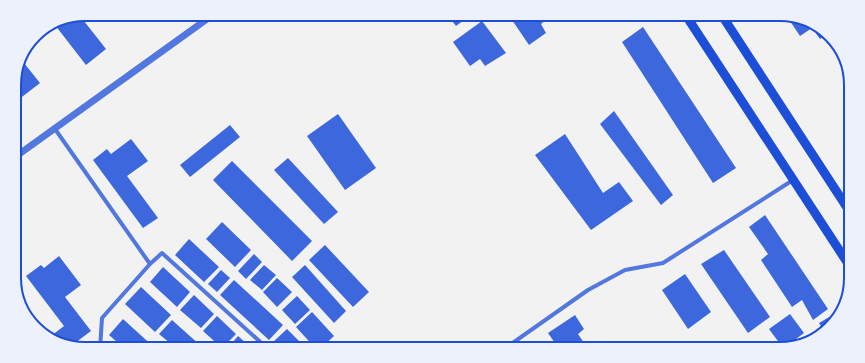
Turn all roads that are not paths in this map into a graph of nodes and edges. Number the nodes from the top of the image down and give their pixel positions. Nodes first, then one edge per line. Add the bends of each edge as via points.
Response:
1 (204, 21) edge
2 (690, 21) edge
3 (726, 21) edge
4 (55, 129) junction
5 (21, 154) edge
6 (793, 180) junction
7 (844, 203) edge
8 (844, 259) edge
9 (150, 264) junction
10 (100, 342) edge
11 (260, 342) edge
12 (514, 342) edge

1 - 4 street
2 - 6 main road
3 - 7 main road
4 - 5 street
4 - 9 street
6 - 8 main road
6 - 12 street via 663,263 625,270 588,290
9 - 10 street via 102,318
9 - 11 street via 162,253

